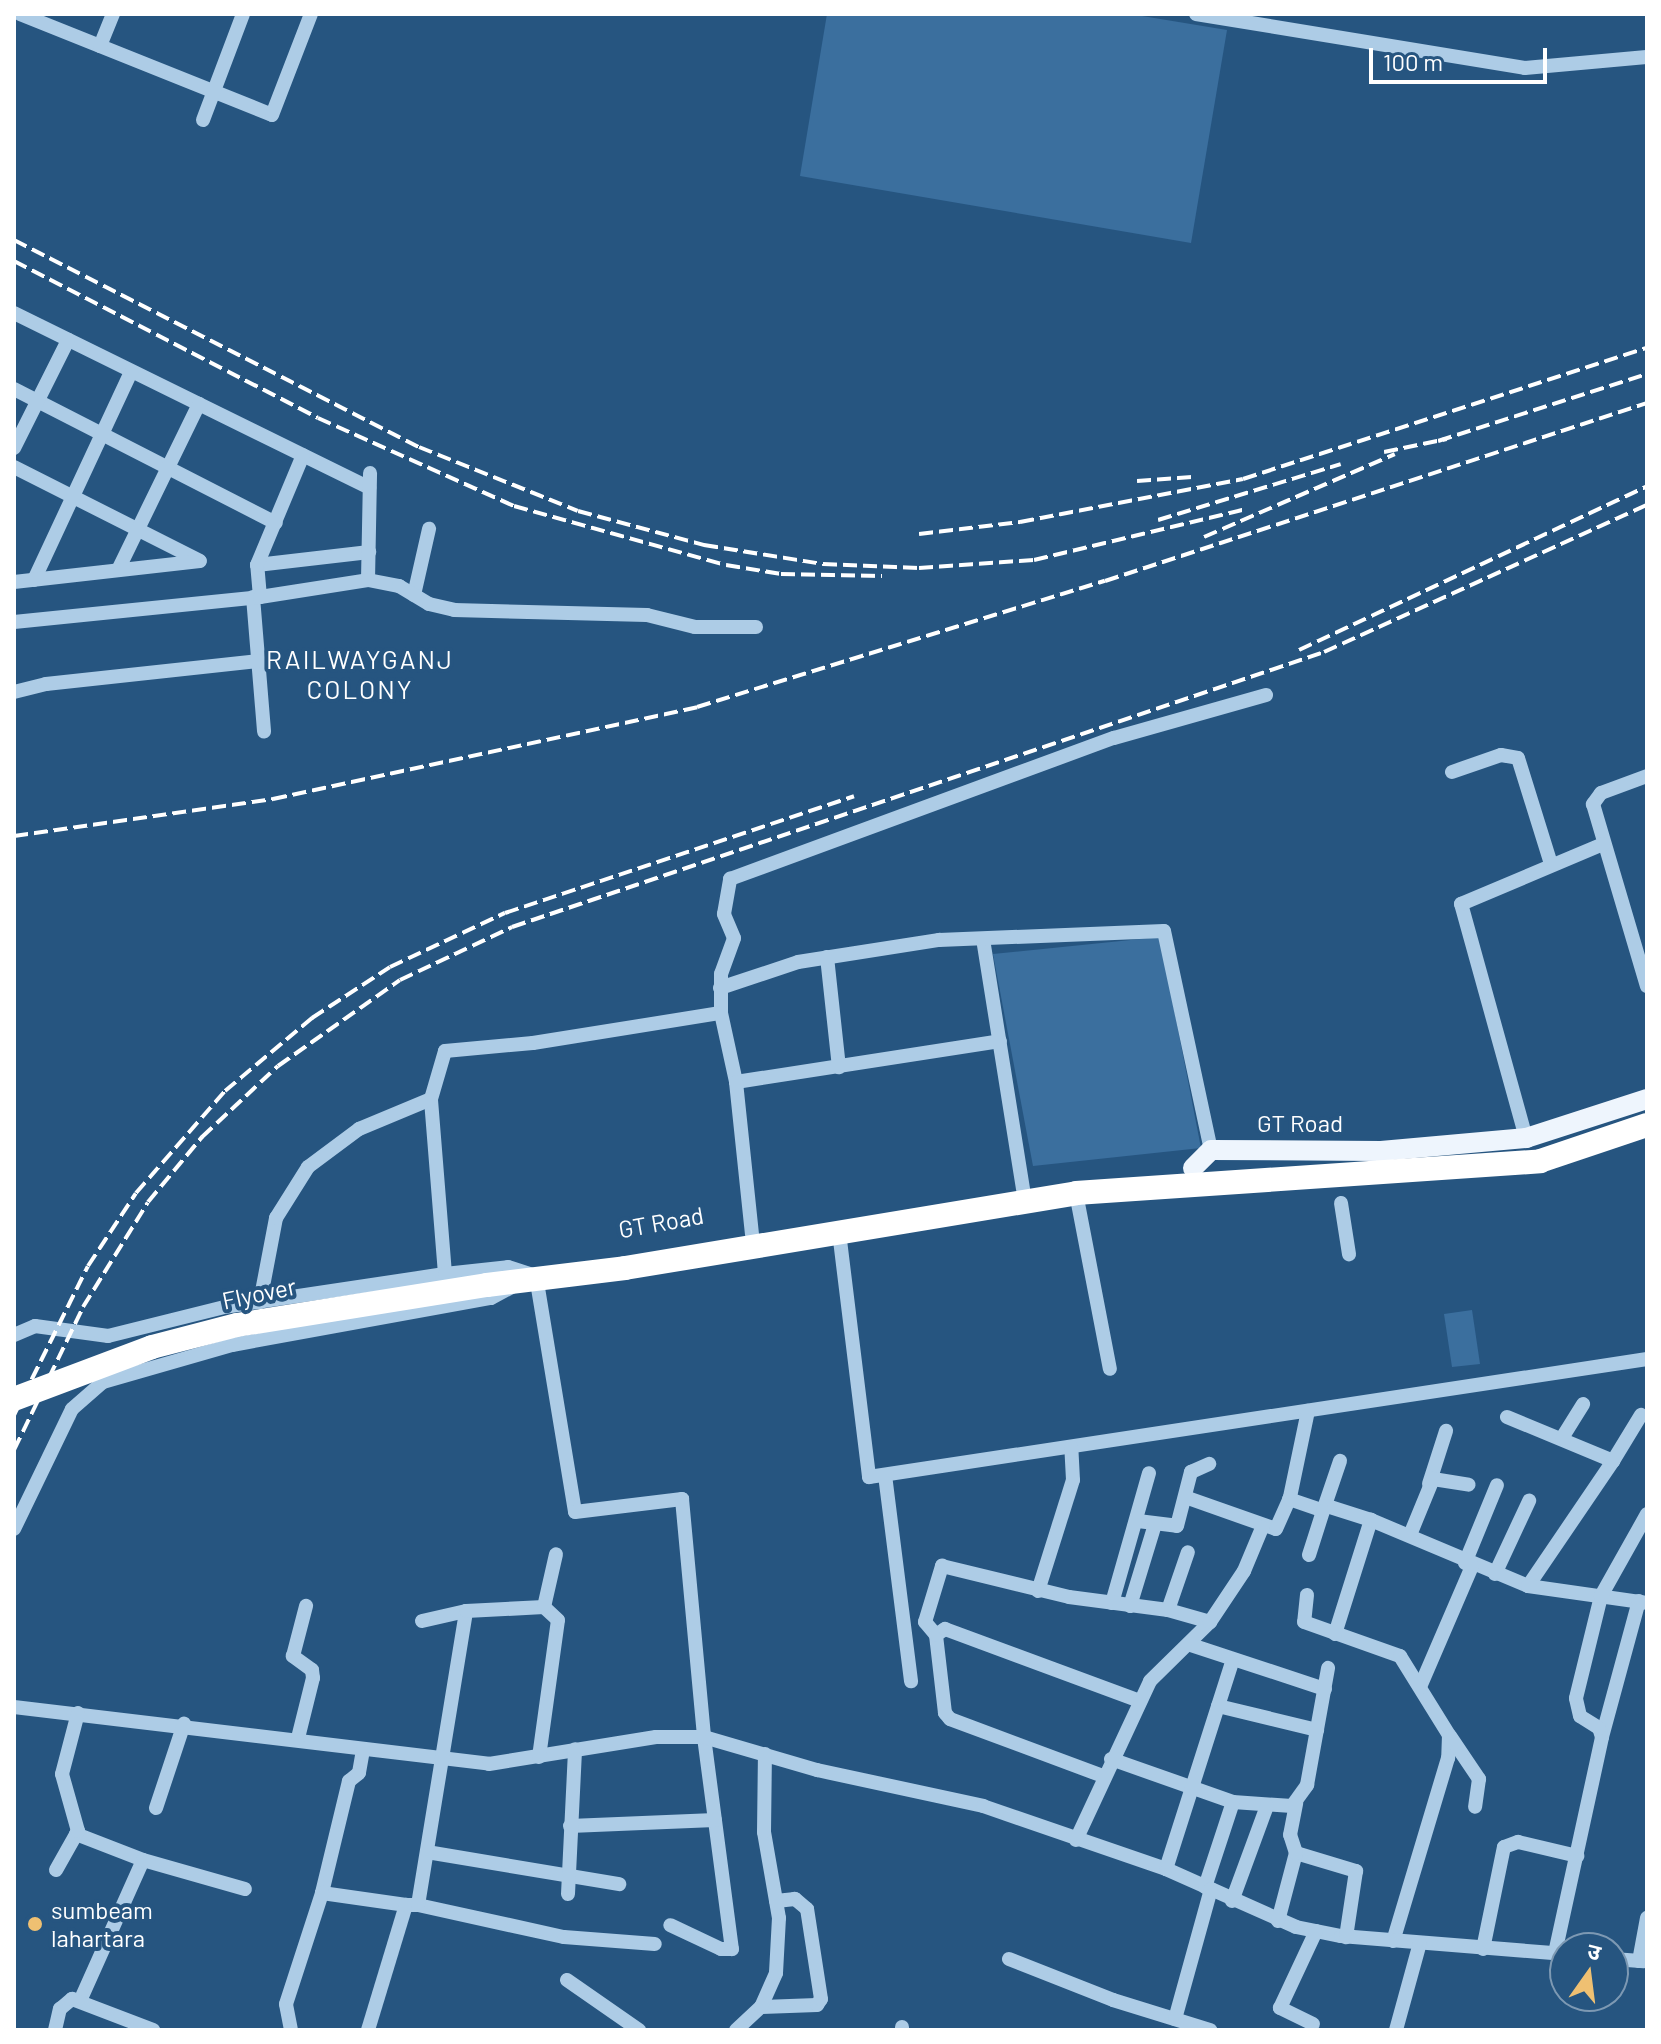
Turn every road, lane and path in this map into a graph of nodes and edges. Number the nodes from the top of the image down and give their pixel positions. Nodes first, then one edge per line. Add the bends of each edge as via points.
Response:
1 (20, 14) edge
2 (113, 14) edge
3 (243, 14) edge
4 (311, 14) edge
5 (1196, 14) edge
6 (100, 46) junction
7 (1647, 57) edge
8 (212, 91) junction
9 (203, 120) dead end
10 (14, 313) edge
11 (68, 340) junction
12 (131, 372) junction
13 (14, 389) edge
14 (37, 398) junction
15 (199, 404) junction
16 (104, 432) junction
17 (14, 448) edge
18 (303, 455) junction
19 (166, 466) junction
20 (14, 467) edge
21 (73, 494) junction
22 (276, 523) junction
23 (138, 526) junction
24 (429, 529) dead end
25 (369, 552) junction
26 (257, 565) junction
27 (118, 570) junction
28 (34, 580) junction
29 (368, 580) junction
30 (14, 582) edge
31 (414, 595) junction
32 (257, 597) junction
33 (14, 622) edge
34 (756, 627) dead end
35 (259, 661) junction
36 (14, 692) edge
37 (1266, 695) dead end
38 (264, 732) dead end
39 (1452, 772) dead end
40 (1647, 776) edge
41 (1603, 844) junction
42 (1551, 864) junction
43 (983, 939) junction
44 (827, 957) junction
45 (1647, 986) edge
46 (720, 988) junction
47 (721, 1013) junction
48 (1000, 1041) junction
49 (839, 1067) junction
50 (736, 1082) junction
51 (431, 1099) junction
52 (1647, 1099) edge
53 (1647, 1110) edge
54 (1647, 1128) edge
55 (1526, 1138) junction
56 (1206, 1170) junction
57 (1075, 1187) junction
58 (1023, 1190) junction
59 (1341, 1203) dead end
60 (839, 1232) junction
61 (752, 1234) junction
62 (1349, 1254) dead end
63 (592, 1269) junction
64 (445, 1274) junction
65 (530, 1277) junction
66 (260, 1302) junction
67 (138, 1329) junction
68 (14, 1335) edge
69 (1647, 1359) edge
70 (147, 1367) junction
71 (1110, 1369) dead end
72 (14, 1399) edge
73 (1583, 1404) dead end
74 (1308, 1411) junction
75 (1641, 1415) dead end
76 (1507, 1417) dead end
77 (1446, 1431) dead end
78 (1562, 1438) junction
79 (1071, 1447) junction
80 (1340, 1461) dead end
81 (1613, 1461) junction
82 (1209, 1464) dead end
83 (1149, 1473) dead end
84 (885, 1475) junction
85 (1429, 1485) junction
86 (1469, 1485) dead end
87 (1497, 1485) dead end
88 (1185, 1497) junction
89 (1289, 1499) junction
90 (1529, 1501) dead end
91 (1325, 1508) junction
92 (1647, 1514) edge
93 (1371, 1520) junction
94 (1138, 1521) junction
95 (1155, 1524) junction
96 (1262, 1528) junction
97 (14, 1529) edge
98 (1410, 1535) junction
99 (1188, 1552) dead end
100 (556, 1554) dead end
101 (1309, 1555) dead end
102 (1468, 1564) junction
103 (1495, 1574) junction
104 (1528, 1586) junction
105 (1038, 1591) junction
106 (1307, 1595) dead end
107 (1601, 1596) junction
108 (1643, 1602) edge
109 (1112, 1603) junction
110 (306, 1606) dead end
111 (1130, 1606) junction
112 (544, 1607) junction
113 (1168, 1610) junction
114 (466, 1611) junction
115 (422, 1621) dead end
116 (1210, 1622) junction
117 (1335, 1634) junction
118 (936, 1635) junction
119 (1191, 1645) junction
120 (1232, 1662) junction
121 (1328, 1668) dead end
122 (911, 1681) dead end
123 (1420, 1687) junction
124 (1325, 1689) junction
125 (1140, 1701) junction
126 (1218, 1706) junction
127 (14, 1707) edge
128 (78, 1713) junction
129 (184, 1724) junction
130 (1317, 1730) junction
131 (1449, 1735) junction
132 (704, 1737) junction
133 (1602, 1737) junction
134 (298, 1738) junction
135 (575, 1749) junction
136 (363, 1750) junction
137 (765, 1754) junction
138 (444, 1757) junction
139 (539, 1757) junction
140 (1111, 1759) junction
141 (1103, 1776) junction
142 (1191, 1791) junction
143 (1233, 1802) junction
144 (1296, 1803) junction
145 (1267, 1806) junction
146 (1475, 1807) dead end
147 (156, 1808) dead end
148 (715, 1820) junction
149 (570, 1826) junction
150 (76, 1834) junction
151 (1076, 1840) junction
152 (427, 1852) junction
153 (1296, 1853) junction
154 (1577, 1856) junction
155 (143, 1860) junction
156 (1166, 1869) junction
157 (56, 1870) dead end
158 (568, 1878) junction
159 (619, 1884) dead end
160 (1208, 1888) junction
161 (245, 1889) dead end
162 (322, 1893) junction
163 (568, 1894) dead end
164 (776, 1901) junction
165 (1232, 1901) junction
166 (412, 1905) junction
167 (1647, 1918) edge
168 (1278, 1921) junction
169 (670, 1925) dead end
170 (1316, 1931) junction
171 (1564, 1932) edge
172 (1346, 1937) junction
173 (1393, 1941) junction
174 (1420, 1943) junction
175 (655, 1944) dead end
176 (1483, 1949) junction
177 (1549, 1953) edge
178 (1009, 1959) dead end
179 (1643, 1961) edge
180 (567, 1980) dead end
181 (80, 2001) junction
182 (761, 2007) junction
183 (1180, 2024) edge
184 (1313, 2024) dead end
185 (55, 2030) edge
186 (153, 2030) edge
187 (291, 2030) edge
188 (368, 2030) edge
189 (639, 2030) edge
190 (736, 2030) edge
191 (1207, 2030) edge
192 (1396, 2030) edge

1 - 6 street
2 - 6 street
3 - 8 street
4 - 8 street via 272,115
5 - 7 street via 1525,68
6 - 8 street
8 - 9 street
10 - 11 street
11 - 12 street
11 - 14 street
12 - 15 street
12 - 16 street
13 - 14 street
14 - 16 street
14 - 17 street
15 - 18 street
15 - 19 street
16 - 19 street
16 - 21 street
18 - 22 street
18 - 25 street via 370,481
19 - 22 street
19 - 23 street
20 - 21 street
21 - 23 street
21 - 28 street
22 - 26 street
23 - 27 street
23 - 27 street via 200,561
24 - 31 street
25 - 26 street
25 - 29 street
26 - 32 street
27 - 28 street
28 - 30 street
29 - 31 street
29 - 32 street
31 - 34 street via 454,610 647,615 704,628
32 - 33 street
32 - 35 street
35 - 36 street
35 - 38 street
37 - 46 street via 1114,738 730,879 724,914 734,938
39 - 42 street via 1501,755 1518,758
40 - 41 street via 1595,799 1593,812
41 - 42 street
41 - 45 street
42 - 55 street via 1461,904
43 - 44 street via 939,940
43 - 48 street
43 - 56 street via 1164,931
44 - 46 street
44 - 49 street
46 - 47 street
47 - 50 street
47 - 51 street via 533,1043 445,1051
48 - 49 street
48 - 58 street
49 - 50 street
50 - 61 street
51 - 64 street
51 - 66 street via 359,1129 308,1167 276,1218
52 - 55 main road, GT Road
53 - 56 highway via 1571,1138 1496,1153
54 - 56 highway via 1512,1165
55 - 56 main road, GT Road
56 - 57 highway, GT Road
57 - 58 highway, GT Road
57 - 60 highway, GT Road
57 - 71 street
58 - 61 highway, GT Road
59 - 62 street
60 - 63 highway, GT Road
60 - 84 street via 869,1477
61 - 63 highway, GT Road via 619,1257
63 - 65 highway, Flyover
64 - 65 street via 508,1267
64 - 66 street
65 - 70 street via 491,1298
65 - 72 highway, Flyover, bridge via 237,1325 152,1347
65 - 132 street via 575,1512 682,1499
66 - 67 street
67 - 68 street via 108,1336 35,1326
67 - 70 street
69 - 74 street
70 - 97 street via 83,1393
73 - 78 street
74 - 79 street
74 - 89 street
75 - 81 street
76 - 78 street
77 - 85 street
78 - 81 street
79 - 84 street
79 - 105 street via 1073,1480
80 - 91 street
81 - 104 street
82 - 88 street via 1191,1472
83 - 94 street
84 - 122 street
85 - 86 street via 1437,1478
85 - 98 street
87 - 102 street
88 - 95 street via 1177,1526
88 - 96 street
89 - 91 street
89 - 96 street via 1276,1529
90 - 103 street
91 - 93 street
91 - 101 street
92 - 107 street
93 - 98 street
93 - 117 street
94 - 95 street
94 - 109 street
95 - 111 street
96 - 116 street via 1244,1571
98 - 102 street
99 - 113 street
100 - 112 street
102 - 103 street
102 - 123 street
103 - 104 street
104 - 107 street
105 - 109 street
105 - 118 street via 942,1566 925,1622
106 - 117 street via 1304,1622
107 - 108 street
107 - 133 street via 1575,1708
108 - 133 street
109 - 111 street
110 - 134 street via 293,1656 314,1674
111 - 113 street
112 - 114 street
112 - 139 street via 555,1615 558,1629
113 - 116 street
114 - 115 street
114 - 138 street
116 - 119 street
117 - 123 street via 1400,1656
118 - 125 street via 945,1629
118 - 141 street via 950,1719
119 - 120 street
119 - 125 street via 1161,1666
120 - 124 street
120 - 126 street
121 - 124 street
123 - 131 street
124 - 130 street
125 - 140 street
126 - 130 street
126 - 142 street
127 - 128 street
128 - 129 street
128 - 150 street via 62,1774 79,1821
129 - 134 street
129 - 147 street
130 - 144 street via 1307,1785
131 - 146 street via 1479,1779
131 - 173 street via 1448,1758
132 - 135 street via 656,1737
132 - 137 street
132 - 148 street
133 - 154 street
134 - 136 street
135 - 139 street
135 - 149 street
136 - 138 street
136 - 162 street via 359,1773 349,1781
137 - 151 street via 983,1806
137 - 164 street via 764,1832
138 - 139 street via 489,1764
138 - 152 street
140 - 141 street
140 - 142 street
141 - 151 street
142 - 143 street
142 - 156 street
143 - 145 street
143 - 160 street
144 - 145 street
144 - 153 street via 1290,1835
145 - 165 street
148 - 149 street
148 - 169 street via 732,1949
149 - 158 street
150 - 155 street
150 - 157 street
151 - 156 street
152 - 158 street
152 - 166 street
153 - 168 street
153 - 172 street via 1356,1871
154 - 171 street
154 - 176 street via 1518,1842 1504,1847
155 - 161 street
155 - 181 street
156 - 160 street
158 - 159 street
158 - 163 street
160 - 165 street
160 - 183 street
162 - 166 street
162 - 187 street via 286,2004
164 - 182 street via 776,1973
164 - 182 street via 795,1899 807,1909 821,1999 817,2005
165 - 168 street
166 - 175 street via 564,1937
166 - 188 street
167 - 179 street
168 - 170 street
170 - 172 street
170 - 184 street via 1280,2008
172 - 173 street
173 - 174 street
174 - 176 street
174 - 192 street
176 - 177 street
178 - 183 street
180 - 189 street
181 - 185 street via 65,2002
181 - 186 street
182 - 190 street
183 - 191 street

